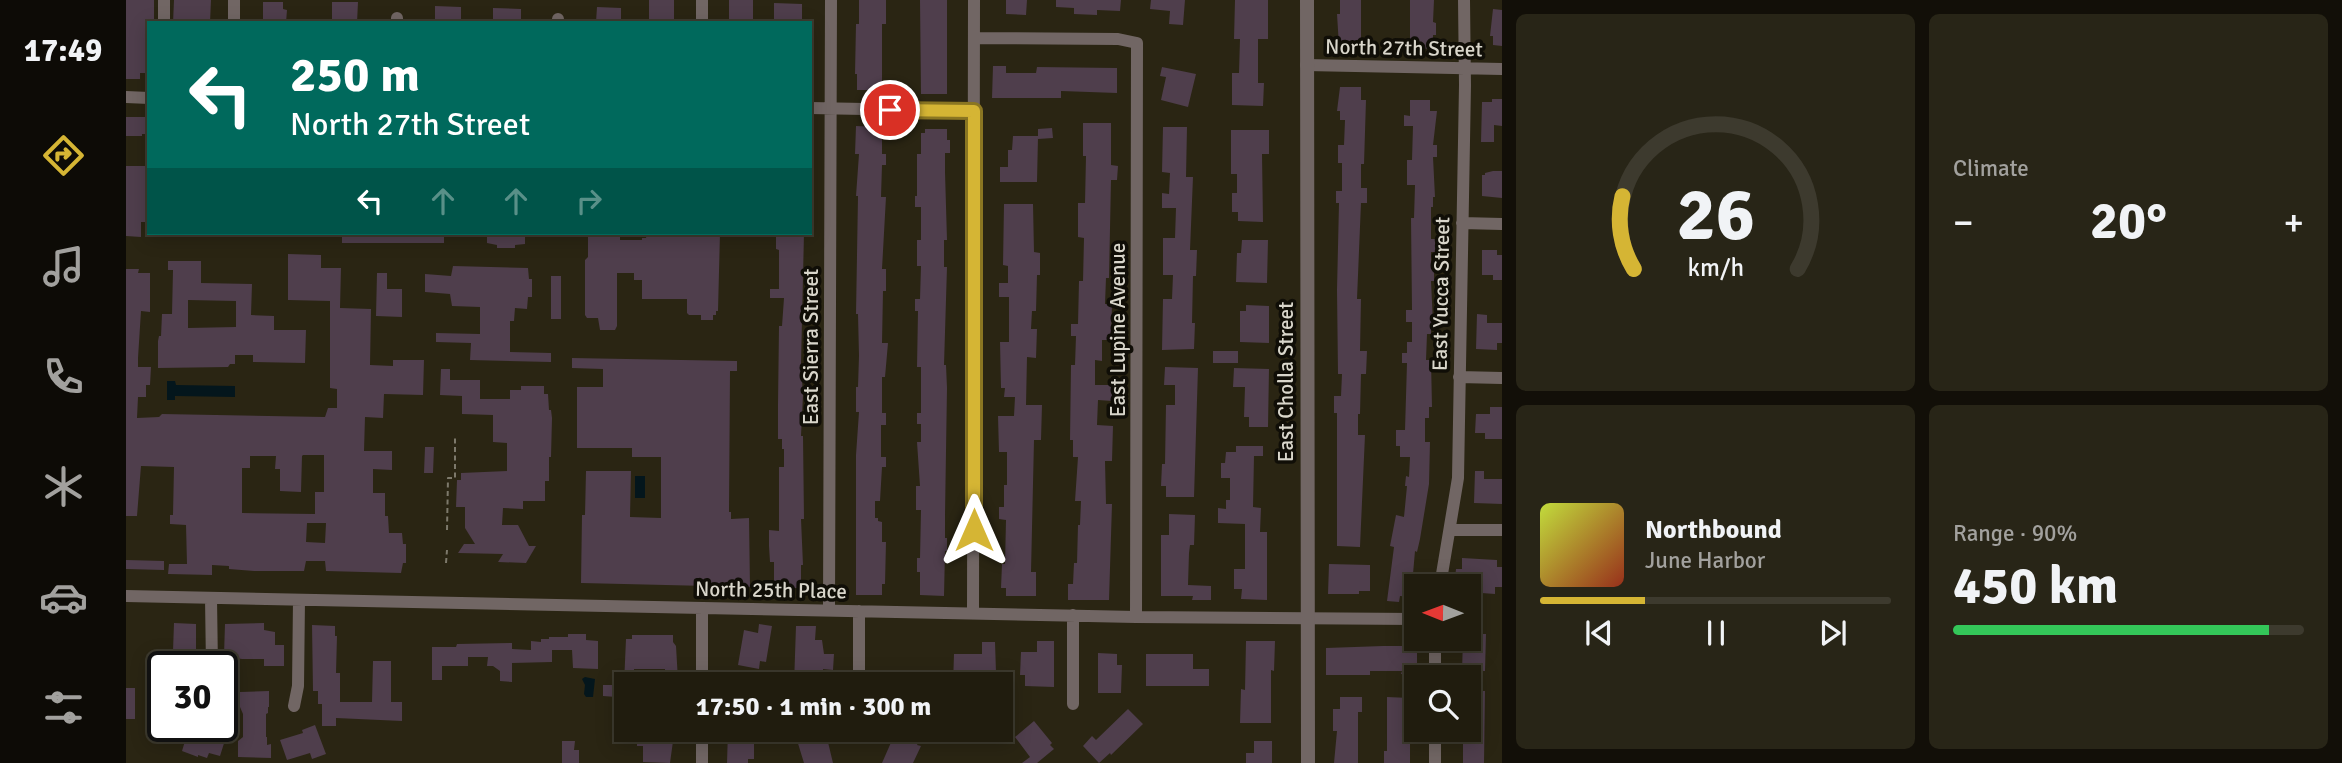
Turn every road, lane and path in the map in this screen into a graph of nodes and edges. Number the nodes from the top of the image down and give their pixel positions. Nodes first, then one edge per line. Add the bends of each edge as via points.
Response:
1 (164, 0) edge
2 (234, 0) edge
3 (702, 0) edge
4 (831, 0) edge
5 (974, 0) edge
6 (1307, 0) edge
7 (1464, 0) edge
8 (164, 21) edge
9 (234, 21) edge
10 (702, 21) edge
11 (974, 38) junction
12 (1306, 65) junction
13 (1465, 68) junction
14 (1502, 69) edge
15 (126, 97) edge
16 (147, 98) edge
17 (812, 108) edge
18 (831, 109) junction
19 (974, 111) junction
20 (1462, 223) junction
21 (1502, 223) edge
22 (1459, 377) junction
23 (1502, 378) edge
24 (455, 438) dead end
25 (447, 530) dead end
26 (1450, 530) junction
27 (1502, 530) edge
28 (447, 550) dead end
29 (446, 563) dead end
30 (1442, 574) edge
31 (126, 596) edge
32 (211, 598) junction
33 (299, 600) junction
34 (702, 608) junction
35 (830, 610) junction
36 (859, 611) junction
37 (973, 613) junction
38 (1073, 615) junction
39 (1136, 617) junction
40 (1308, 620) junction
41 (1404, 620) edge
42 (212, 651) edge
43 (702, 672) edge
44 (859, 672) edge
45 (1073, 704) dead end
46 (294, 706) dead end
47 (702, 742) edge
48 (1435, 742) edge
49 (702, 763) edge
50 (1308, 763) edge
51 (1435, 763) edge

1 - 8 street
2 - 9 street
3 - 10 street
4 - 18 street, East Sierra Street
5 - 11 street
6 - 12 street, East Cholla Street
7 - 13 street, East Yucca Street
11 - 19 street
11 - 39 street, East Lupine Avenue via 1137,43
12 - 13 street, North 27th Street
12 - 40 street, East Cholla Street
13 - 14 street, North 27th Street
13 - 20 street, East Yucca Street
15 - 16 street
17 - 18 street
18 - 19 street
18 - 35 street, East Sierra Street
19 - 37 street
20 - 21 street
20 - 22 street, East Yucca Street
22 - 23 street
22 - 26 street, East Yucca Street via 1458,478
24 - 25 path via 455,478 448,478
26 - 27 street
26 - 30 street, East Yucca Street
28 - 29 path
31 - 32 street, North 25th Place
32 - 33 street, North 25th Place
32 - 42 street
33 - 34 street, North 25th Place
33 - 46 street
34 - 35 street, North 25th Place
34 - 43 street
35 - 36 street, North 25th Place
36 - 37 street, North 25th Place
36 - 44 street
37 - 38 street, North 25th Place
38 - 39 street, North 25th Place
38 - 45 street
39 - 40 street, North 25th Place
40 - 41 street, North 25th Place
40 - 50 street, East Cholla Street
47 - 49 street
48 - 51 street

